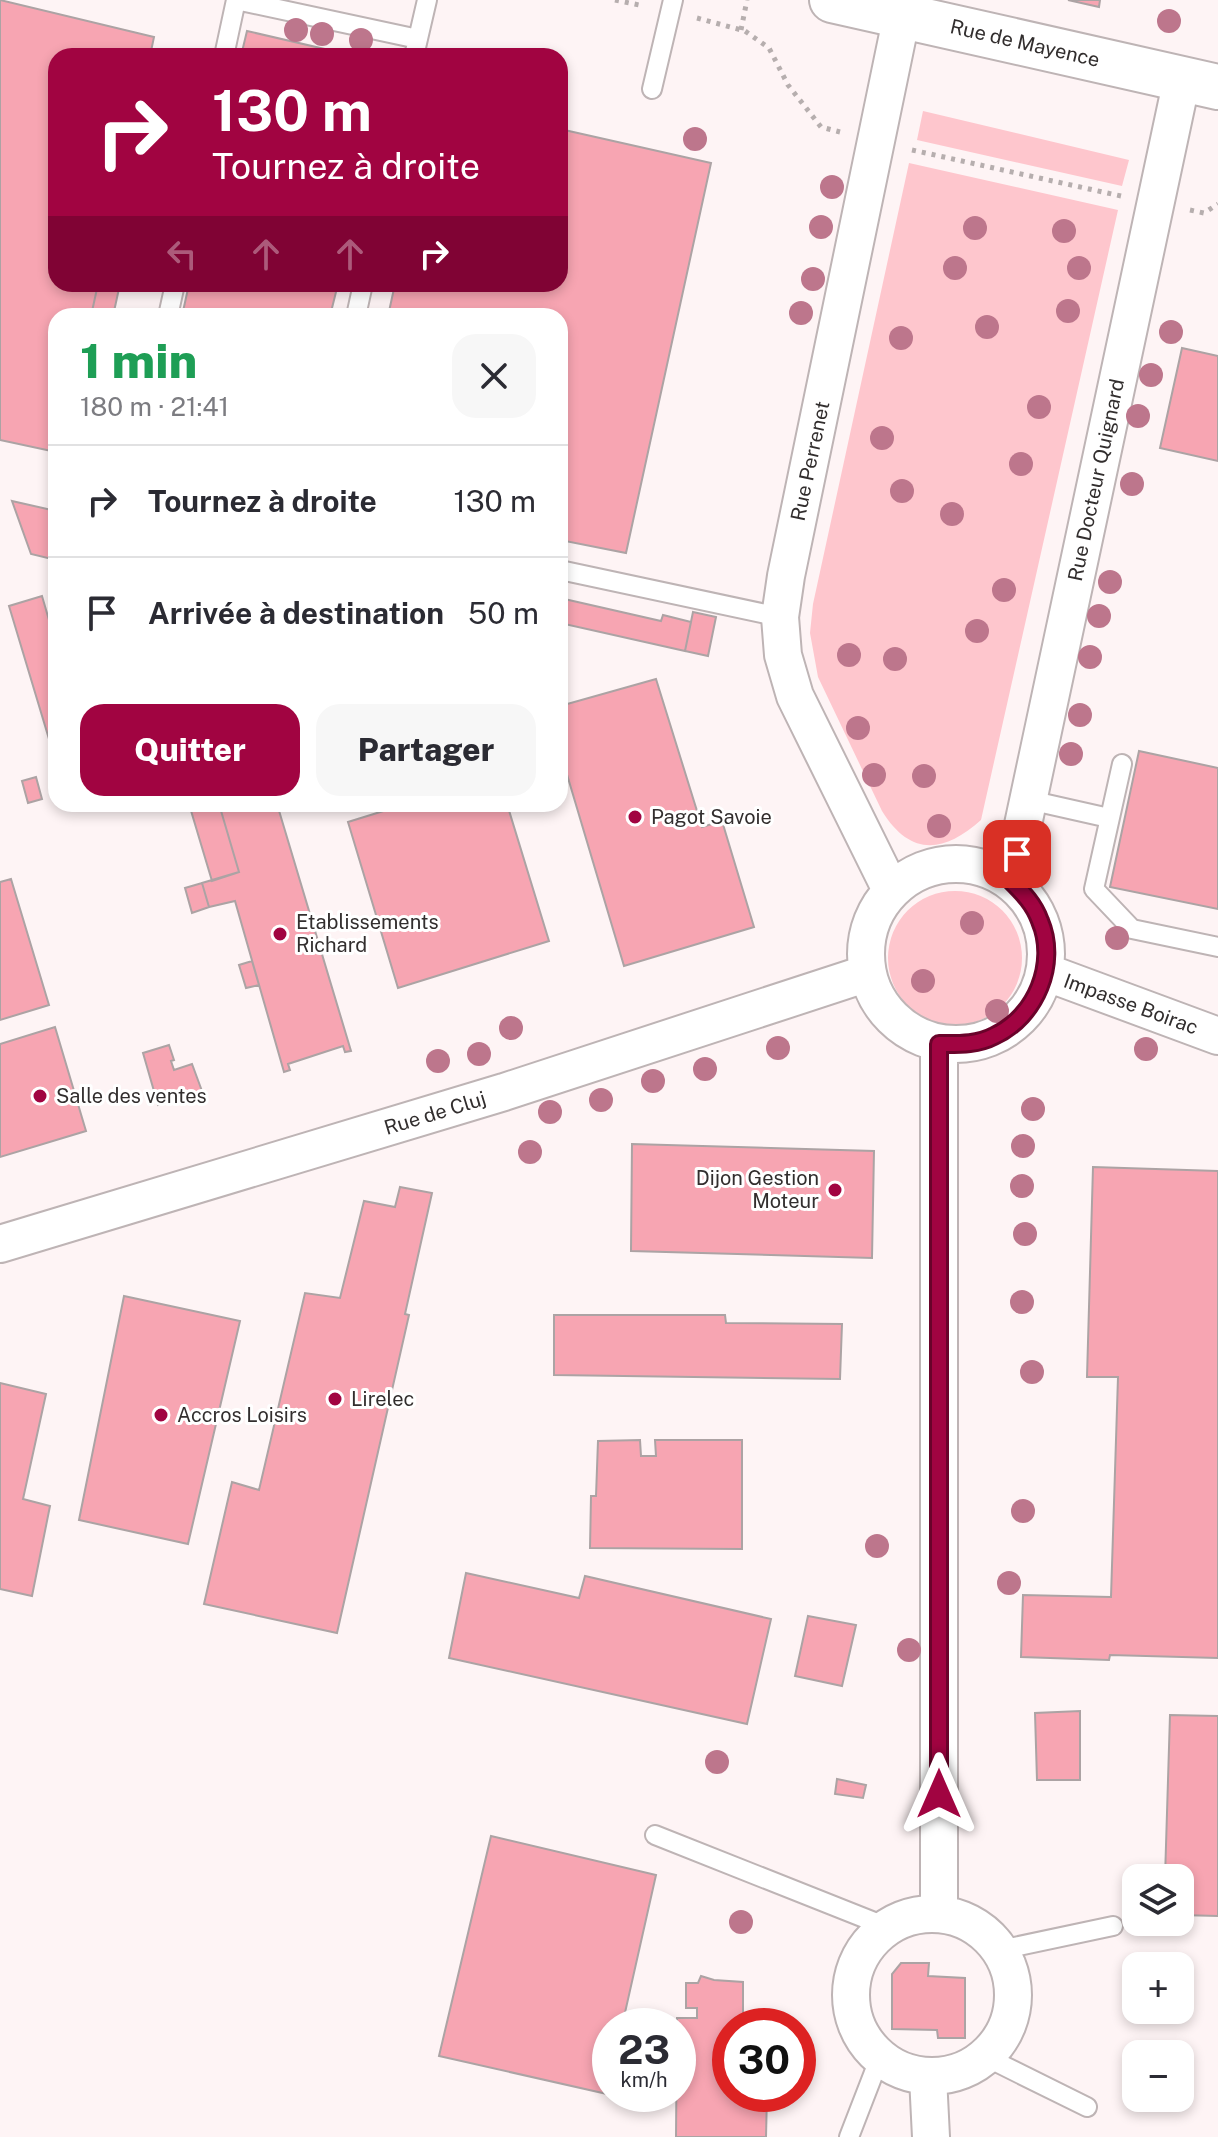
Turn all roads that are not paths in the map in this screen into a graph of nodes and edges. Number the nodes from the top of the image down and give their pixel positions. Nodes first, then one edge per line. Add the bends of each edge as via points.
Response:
1 (236, 0) edge
2 (427, 0) edge
3 (673, 0) edge
4 (832, 0) edge
5 (914, 12) edge
6 (226, 48) edge
7 (416, 48) edge
8 (1200, 83) edge
9 (652, 89) dead end
10 (568, 572) edge
11 (780, 617) junction
12 (1122, 764) dead end
13 (1029, 800) junction
14 (1109, 818) junction
15 (1011, 881) junction
16 (891, 890) junction
17 (1218, 947) edge
18 (1045, 972) junction
19 (868, 973) junction
20 (1218, 1036) edge
21 (939, 1044) junction
22 (0, 1244) edge
23 (655, 1835) dead end
24 (939, 1914) junction
25 (1113, 1926) dead end
26 (887, 1927) junction
27 (1000, 1950) junction
28 (880, 2057) junction
29 (986, 2057) junction
30 (928, 2077) junction
31 (1087, 2107) dead end
32 (849, 2137) edge
33 (931, 2137) edge

1 - 6 lane
1 - 7 lane
2 - 7 lane
3 - 9 lane
4 - 5 main road, Rue de Mayence
5 - 8 main road, Rue de Mayence
5 - 11 street, Rue Perrenet
8 - 13 street, Rue Docteur Quignard
10 - 11 lane
11 - 16 street, Rue Perrenet via 783,655 795,696
12 - 14 lane
13 - 14 lane
13 - 15 street, Rue Docteur Quignard
14 - 17 lane via 1094,889 1132,929
15 - 16 street via 988,868 962,863 912,874
15 - 18 street via 1041,922
16 - 19 street via 867,934
18 - 20 street, Impasse Boirac
18 - 21 street via 1035,999 1017,1021 968,1044
19 - 21 street via 871,989 888,1014 911,1034
19 - 22 street, Rue de Cluj via 504,1092
21 - 24 street
23 - 26 lane
24 - 26 street via 912,1916
24 - 27 street via 963,1919
25 - 27 lane
26 - 28 street via 868,1943 851,1990 853,2015 863,2039
27 - 29 street via 1014,1994 1001,2039
28 - 30 street via 902,2071
28 - 32 lane
29 - 30 street via 949,2075
29 - 31 lane
30 - 33 street

